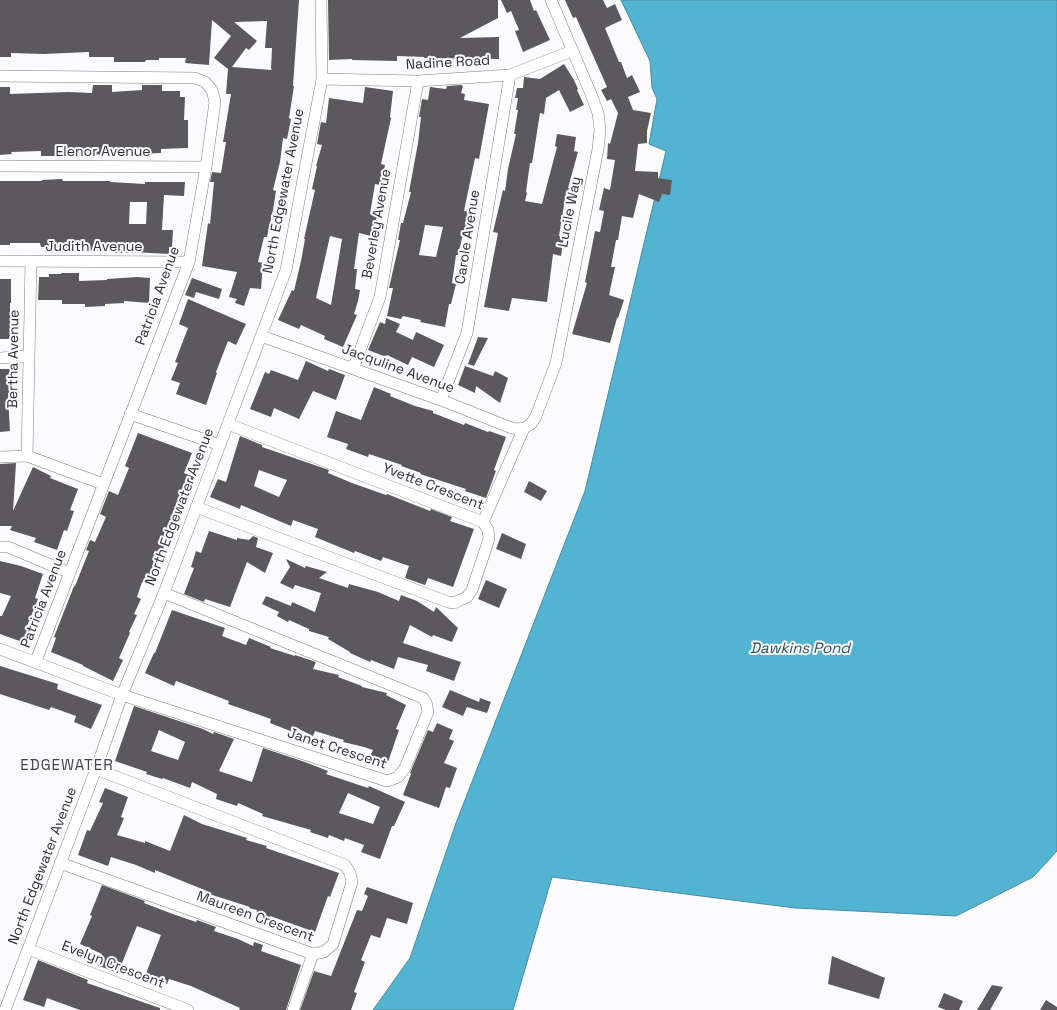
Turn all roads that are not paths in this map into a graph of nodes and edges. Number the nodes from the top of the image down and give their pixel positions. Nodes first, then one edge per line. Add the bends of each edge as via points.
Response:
1 (321, 0) edge
2 (551, 0) edge
3 (572, 51) junction
4 (510, 75) junction
5 (0, 76) edge
6 (322, 79) junction
7 (418, 81) junction
8 (0, 166) edge
9 (206, 167) junction
10 (0, 262) edge
11 (31, 262) junction
12 (189, 262) junction
13 (261, 336) junction
14 (28, 356) junction
15 (0, 358) edge
16 (353, 369) junction
17 (441, 400) junction
18 (130, 414) junction
19 (228, 424) junction
20 (524, 428) junction
21 (220, 445) junction
22 (0, 456) edge
23 (27, 456) junction
24 (104, 484) junction
25 (196, 507) junction
26 (483, 522) junction
27 (0, 547) edge
28 (70, 573) junction
29 (164, 592) junction
30 (0, 648) edge
31 (36, 662) junction
32 (122, 695) junction
33 (96, 769) junction
34 (60, 863) junction
35 (28, 949) junction
36 (313, 954) junction
37 (5, 1010) edge
38 (188, 1010) edge
39 (293, 1010) edge

1 - 6 street, North Edgewater Avenue
2 - 3 street, Lucile Way
3 - 4 street, Nadine Road
3 - 20 street, Lucile Way via 598,113 598,149 556,363 536,416 531,424
4 - 7 street, Nadine Road
4 - 17 street, Carole Avenue via 467,333
5 - 9 street, Patricia Avenue via 195,78 205,82 212,90 215,102
6 - 7 street, Nadine Road
6 - 13 street, North Edgewater Avenue via 286,270
7 - 16 street, Beverley Avenue via 380,296
8 - 9 street, Elenor Avenue
9 - 12 street, Patricia Avenue
10 - 11 street, Judith Avenue
11 - 12 street, Judith Avenue
11 - 14 street, Bertha Avenue
12 - 18 street, Patricia Avenue
13 - 16 street, Jacquline Avenue
13 - 19 street, North Edgewater Avenue
14 - 15 street
14 - 23 street, Bertha Avenue
16 - 17 street, Jacquline Avenue
17 - 20 street, Jacquline Avenue via 508,427
18 - 21 street
18 - 24 street, Patricia Avenue
19 - 21 street, North Edgewater Avenue
19 - 26 street, Yvette Crescent
20 - 26 street, Lucile Way
21 - 25 street, North Edgewater Avenue
22 - 23 street
23 - 24 street
24 - 28 street, Patricia Avenue
25 - 26 street, Yvette Crescent via 448,602 467,597 472,590 489,539 488,530
25 - 29 street, North Edgewater Avenue
27 - 28 street via 8,547
28 - 31 street, Patricia Avenue
29 - 32 street, North Edgewater Avenue
29 - 32 street, Janet Crescent via 423,698 428,712 405,768 398,777 387,781
30 - 31 street, Janet Crescent
31 - 32 street, Janet Crescent
32 - 33 street, North Edgewater Avenue
33 - 34 street, North Edgewater Avenue
33 - 36 street, Maureen Crescent via 345,865 352,882 333,944 324,952
34 - 35 street, North Edgewater Avenue
34 - 36 street, Maureen Crescent
35 - 37 street, North Edgewater Avenue
35 - 38 street, Evelyn Crescent
36 - 39 street

